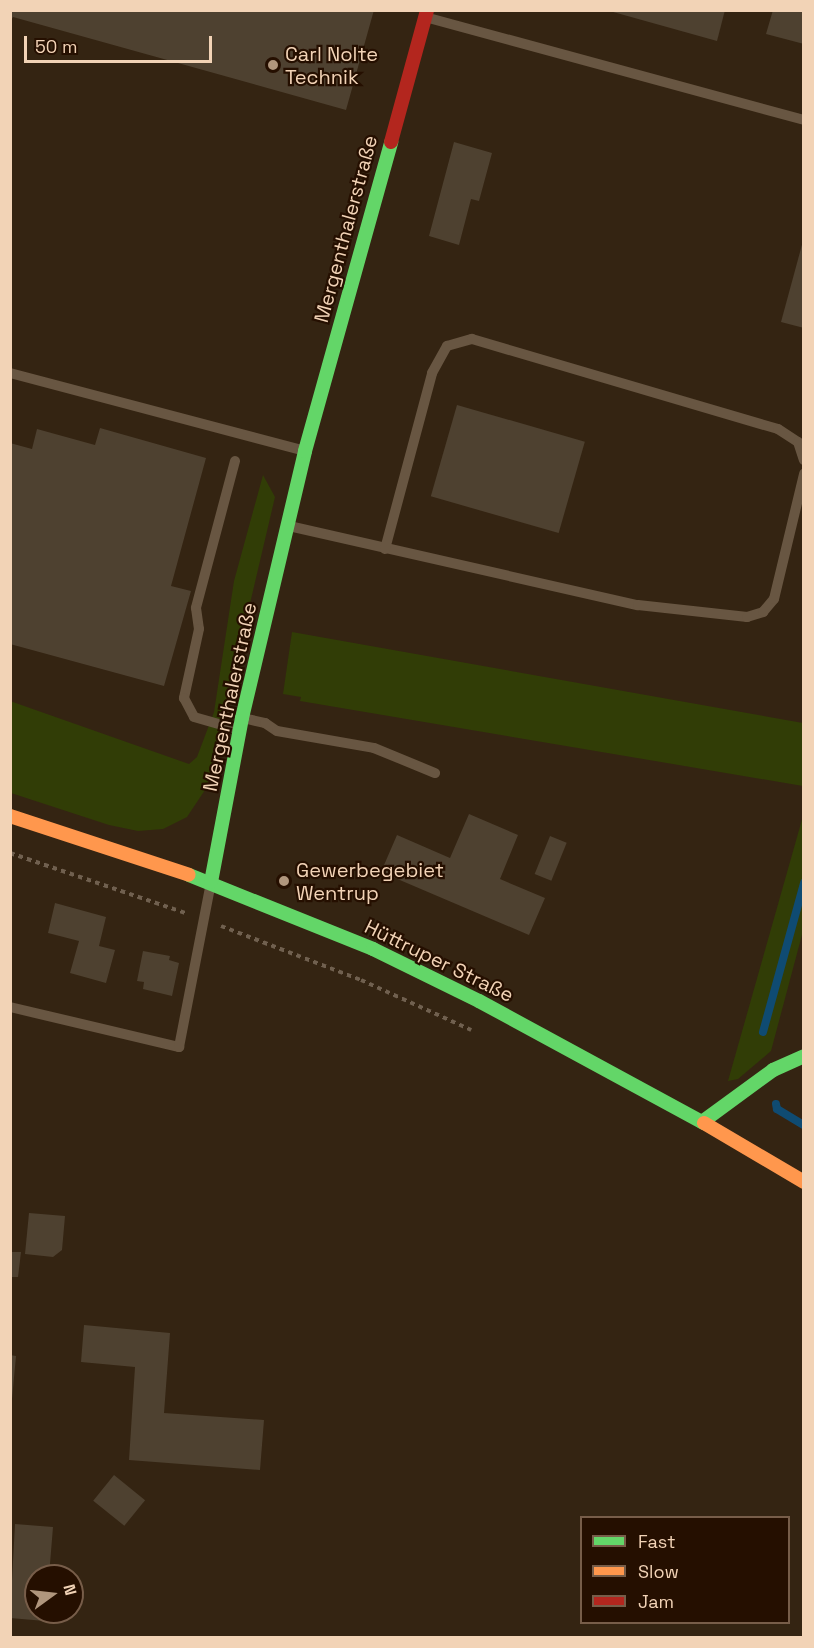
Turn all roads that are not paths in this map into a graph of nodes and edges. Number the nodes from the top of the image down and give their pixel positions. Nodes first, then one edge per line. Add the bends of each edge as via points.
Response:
1 (426, 14) edge
2 (804, 120) edge
3 (10, 373) edge
4 (305, 451) junction
5 (804, 460) edge
6 (235, 461) dead end
7 (804, 474) edge
8 (289, 526) junction
9 (385, 549) junction
10 (241, 724) junction
11 (435, 773) dead end
12 (10, 816) edge
13 (212, 882) junction
14 (10, 1007) edge
15 (804, 1056) edge
16 (702, 1122) junction
17 (804, 1182) edge

1 - 2 lane, Mergenthalerstraße
1 - 4 street, Mergenthalerstraße
3 - 4 lane
4 - 8 street, Mergenthalerstraße
5 - 9 lane via 798,442 778,429 472,339 447,346 432,373
6 - 10 lane via 196,608 199,629 184,698 194,717
7 - 9 lane via 774,599 764,612 747,617 638,605
8 - 9 lane
8 - 10 street, Mergenthalerstraße
10 - 11 lane via 265,723 277,730 374,748
10 - 13 street, Mergenthalerstraße
12 - 13 street, Hüttruper Straße
13 - 14 lane via 179,1047
13 - 16 street, Hüttruper Straße via 373,949 479,1001
15 - 16 street via 773,1070
16 - 17 street, Hüttruper Straße

